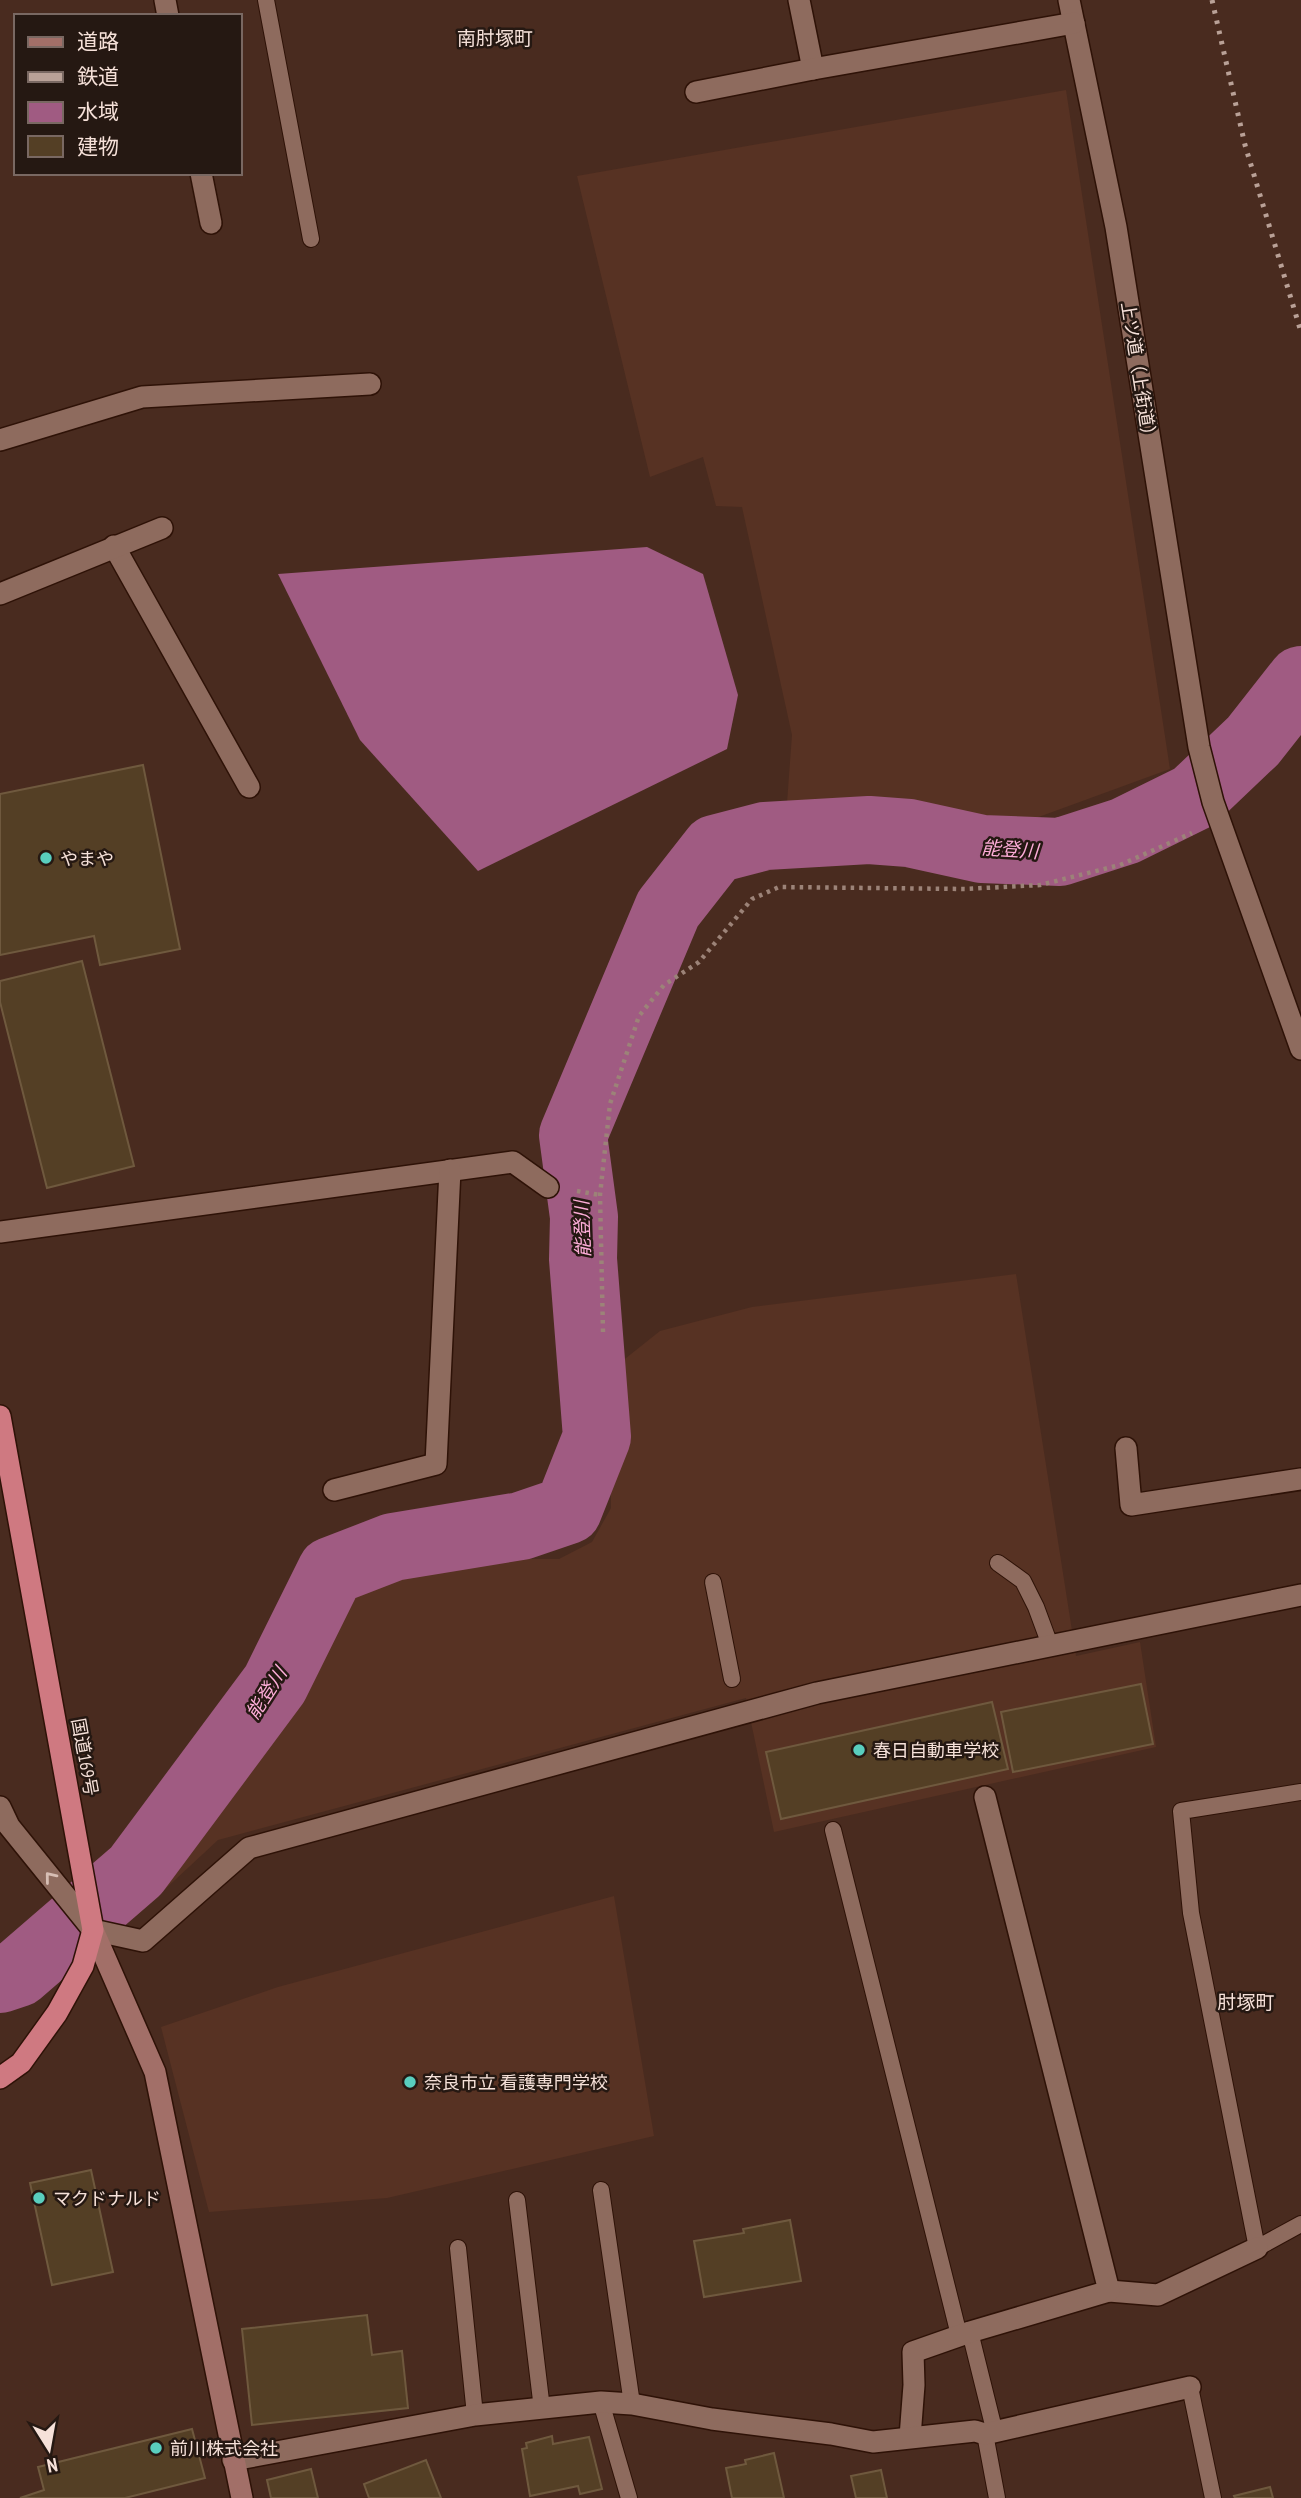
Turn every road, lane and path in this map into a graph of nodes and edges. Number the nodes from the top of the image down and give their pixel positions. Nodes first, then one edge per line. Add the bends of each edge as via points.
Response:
1 (267, 0) edge
2 (799, 0) edge
3 (1069, 0) edge
4 (1074, 23) junction
5 (813, 69) junction
6 (696, 92) dead end
7 (201, 175) edge
8 (211, 223) dead end
9 (311, 239) dead end
10 (370, 384) dead end
11 (0, 440) edge
12 (162, 527) dead end
13 (114, 547) junction
14 (0, 594) edge
15 (249, 787) dead end
16 (1217, 812) junction
17 (1301, 1049) edge
18 (450, 1170) junction
19 (548, 1187) dead end
20 (0, 1232) edge
21 (603, 1332) dead end
22 (0, 1416) edge
23 (1126, 1448) dead end
24 (1301, 1479) edge
25 (334, 1490) dead end
26 (998, 1563) dead end
27 (713, 1582) dead end
28 (1301, 1595) edge
29 (1050, 1646) junction
30 (732, 1679) dead end
31 (1301, 1792) edge
32 (985, 1797) dead end
33 (3, 1821) edge
34 (833, 1830) dead end
35 (93, 1930) junction
36 (0, 2078) edge
37 (601, 2190) dead end
38 (517, 2200) dead end
39 (1301, 2224) edge
40 (458, 2248) dead end
41 (1257, 2248) junction
42 (1109, 2291) junction
43 (965, 2334) junction
44 (1189, 2387) joint
45 (601, 2403) junction
46 (632, 2404) junction
47 (542, 2409) junction
48 (475, 2415) junction
49 (990, 2434) junction
50 (910, 2437) junction
51 (233, 2460) junction
52 (242, 2498) edge
53 (629, 2498) edge
54 (997, 2498) edge
55 (1213, 2498) edge

1 - 9 lane
2 - 5 street
3 - 4 street, 上ツ道（上街道）
4 - 5 street
4 - 16 street, 上ツ道（上街道） via 1116,227 1201,755
5 - 6 street
7 - 8 street
10 - 11 street via 142,397
12 - 13 street
13 - 14 street
13 - 15 street
16 - 17 street, 上ツ道（上街道）
16 - 21 path via 1120,865 1040,885 779,887 752,899 699,962 664,985 639,1016 610,1104 600,1195
18 - 19 street via 513,1162
18 - 20 street
18 - 25 street via 436,1464
22 - 35 highway, 国道169号
23 - 24 street via 1131,1505
26 - 29 lane via 1023,1581
27 - 30 lane
28 - 29 street
29 - 35 street via 817,1693 249,1848 143,1941
31 - 41 lane via 1181,1811 1191,1913
32 - 42 street
35 -> 33 street
34 - 43 lane
35 - 36 highway, 国道169号 via 83,1966 57,2012 21,2063
35 - 51 street via 155,2072
37 - 46 lane
38 - 47 lane
39 - 41 lane
40 - 48 lane
41 - 42 street via 1158,2295
42 - 43 street
43 - 49 lane
43 - 50 street via 913,2352
44 - 49 street
44 - 55 lane
45 - 46 street
45 - 47 street
45 - 53 lane
46 - 50 street via 873,2442
47 - 48 street
48 - 51 street
49 - 50 street via 975,2431
49 - 54 lane
51 - 52 street

